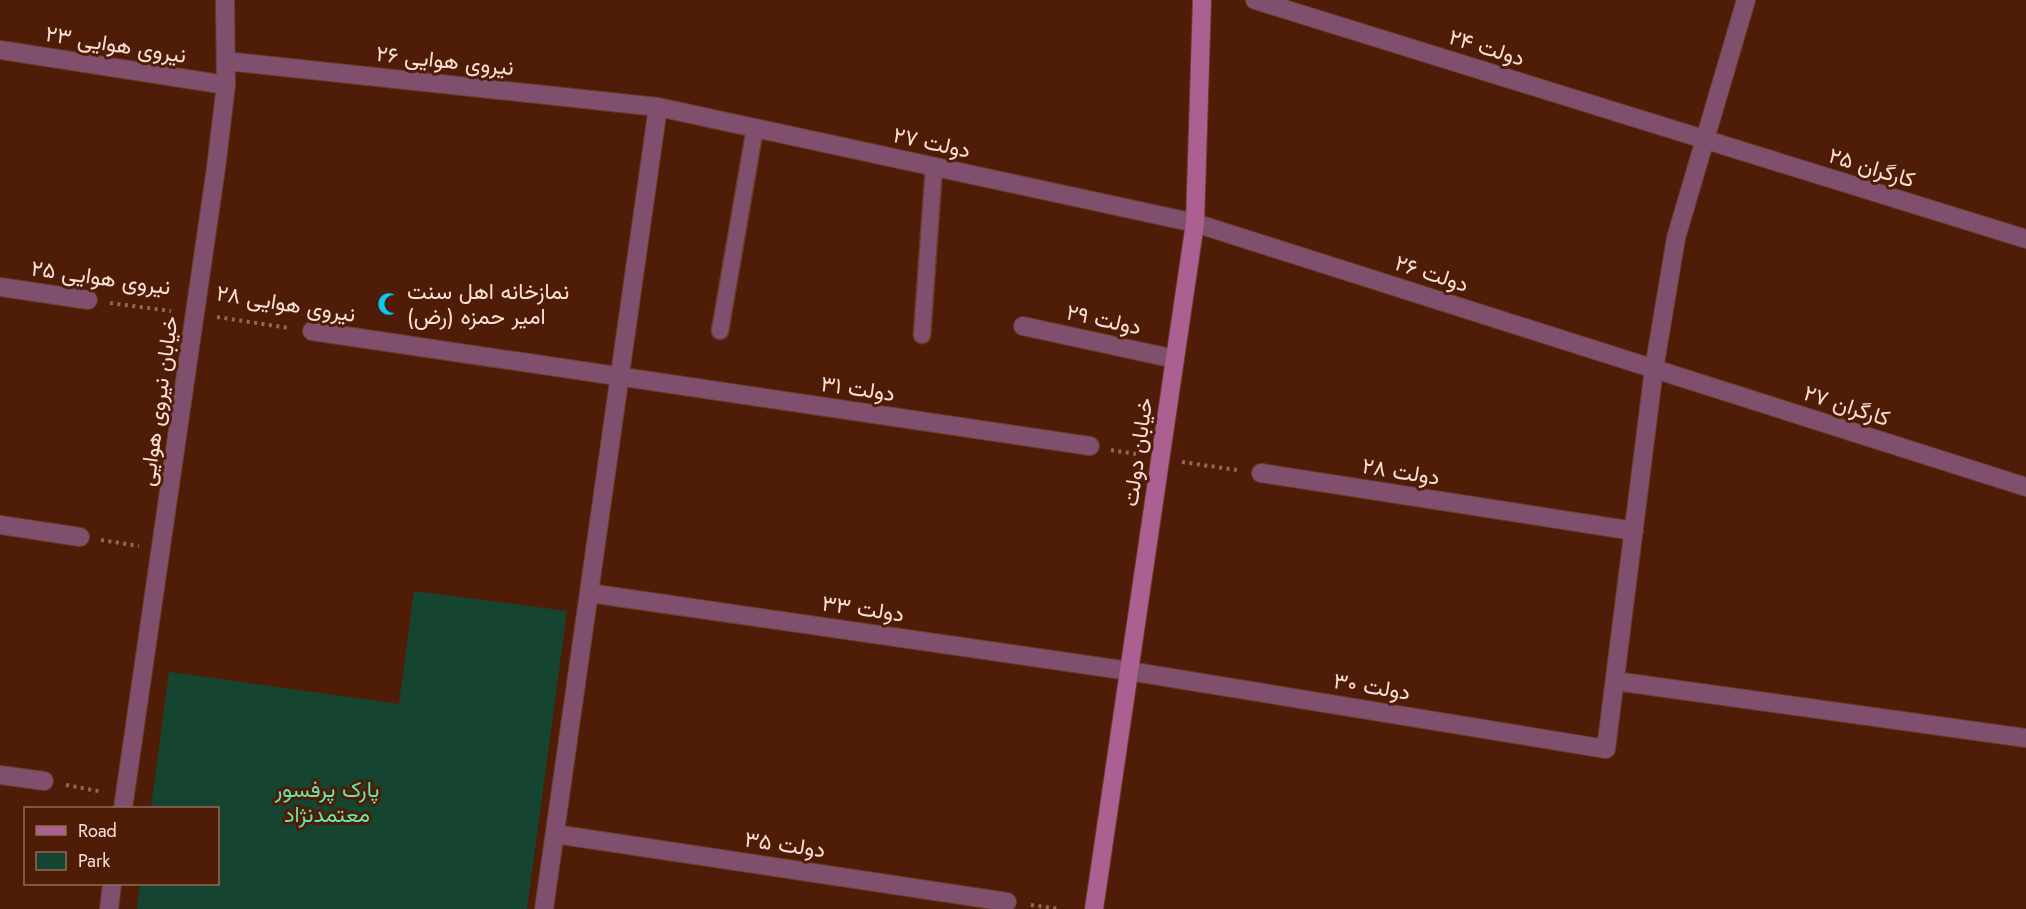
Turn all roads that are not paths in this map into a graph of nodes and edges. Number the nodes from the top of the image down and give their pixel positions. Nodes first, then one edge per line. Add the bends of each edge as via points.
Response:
1 (225, 0) edge
2 (1202, 0) edge
3 (1255, 0) edge
4 (1746, 0) edge
5 (0, 50) edge
6 (226, 61) junction
7 (226, 85) junction
8 (658, 107) junction
9 (755, 128) junction
10 (1704, 140) junction
11 (934, 167) junction
12 (1196, 223) junction
13 (2026, 239) edge
14 (0, 287) edge
15 (88, 300) road end
16 (1023, 326) dead end
17 (312, 331) road end
18 (720, 331) dead end
19 (922, 335) dead end
20 (1175, 359) junction
21 (1654, 369) junction
22 (620, 377) junction
23 (1090, 446) road end
24 (1260, 473) road end
25 (2026, 487) edge
26 (0, 525) edge
27 (1634, 531) junction
28 (80, 537) road end
29 (589, 593) junction
30 (1129, 671) junction
31 (1615, 681) junction
32 (2026, 738) edge
33 (0, 775) edge
34 (45, 781) road end
35 (124, 802) edge
36 (555, 834) junction
37 (112, 885) edge
38 (1007, 902) road end
39 (109, 909) edge
40 (544, 909) edge
41 (1094, 909) edge

1 - 6 street, خیابان نیروی هوایی
2 - 12 street, خیابان دولت
3 - 10 street, دولت ۲۴
4 - 10 street
5 - 7 street, نیروی هوایی ۲۳
6 - 7 street, خیابان نیروی هوایی
6 - 8 street, نیروی هوایی ۲۶
7 - 35 street, خیابان نیروی هوایی
8 - 9 street, دولت ۲۷
8 - 22 street
9 - 11 street, دولت ۲۷
9 - 18 lane
10 - 13 street, کارگران ۲۵
10 - 21 street via 1676,238
11 - 12 street, دولت ۲۷
11 - 19 lane
12 - 20 street, خیابان دولت
12 - 21 street, دولت ۲۶
14 - 15 street, نیروی هوایی ۲۵
16 - 20 street, دولت ۲۹
17 - 22 street, نیروی هوایی ۲۸
20 - 30 street, خیابان دولت
21 - 25 street, کارگران ۲۷
21 - 27 street
22 - 23 street, دولت ۳۱
22 - 29 street
24 - 27 street, دولت ۲۸
26 - 28 street
27 - 31 street
29 - 30 street, دولت ۳۳
29 - 36 street
30 - 31 street, دولت ۳۰ via 1606,749
30 - 41 street, خیابان دولت
31 - 32 street
33 - 34 street
36 - 38 street, دولت ۳۵
36 - 40 street
37 - 39 street

